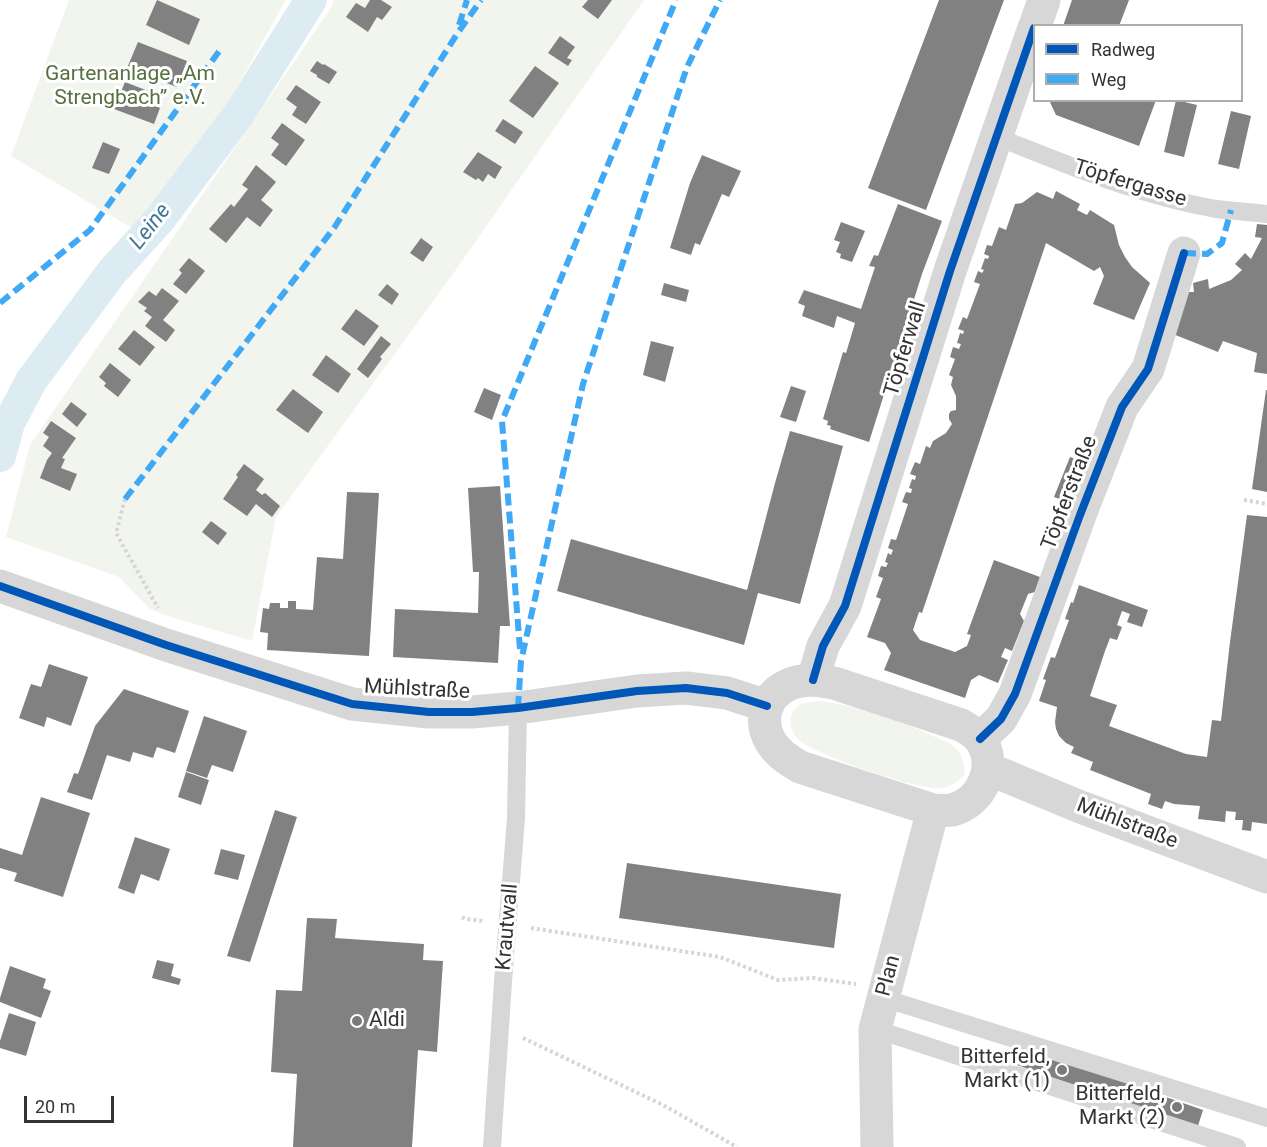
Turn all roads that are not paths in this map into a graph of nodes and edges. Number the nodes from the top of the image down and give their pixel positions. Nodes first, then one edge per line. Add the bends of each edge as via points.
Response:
1 (1044, 0) edge
2 (1036, 24) edge
3 (1033, 33) edge
4 (997, 137) junction
5 (1267, 214) edge
6 (1184, 253) dead end
7 (4, 588) edge
8 (813, 680) junction
9 (767, 706) junction
10 (518, 708) junction
11 (980, 739) junction
12 (988, 771) junction
13 (933, 810) junction
14 (1267, 877) edge
15 (885, 993) junction
16 (876, 1029) junction
17 (1267, 1118) edge
18 (492, 1147) edge
19 (878, 1147) edge
20 (1237, 1147) edge

1 - 2 street, Töpferwall
3 - 4 street, Töpferwall
4 - 5 lane, Töpfergasse via 1176,200
4 - 8 street, Töpferwall via 950,271 845,606 823,646
6 - 11 street, Töpferstraße via 1148,369 1122,406 1015,694 1001,719
7 - 10 street, Mühlstraße via 352,704 429,712
8 - 9 street via 784,686
8 - 11 street via 834,683 961,725
9 - 10 street, Mühlstraße via 727,693 686,688
9 - 13 street via 764,719 772,743 800,767
10 - 18 lane, Krautwall via 516,818
11 - 12 street via 987,753
12 - 13 street via 975,798 950,811
12 - 14 street, Mühlstraße
13 - 15 street, Plan
15 - 16 street, Plan
15 - 17 lane
16 - 19 street, Plan
16 - 20 lane

